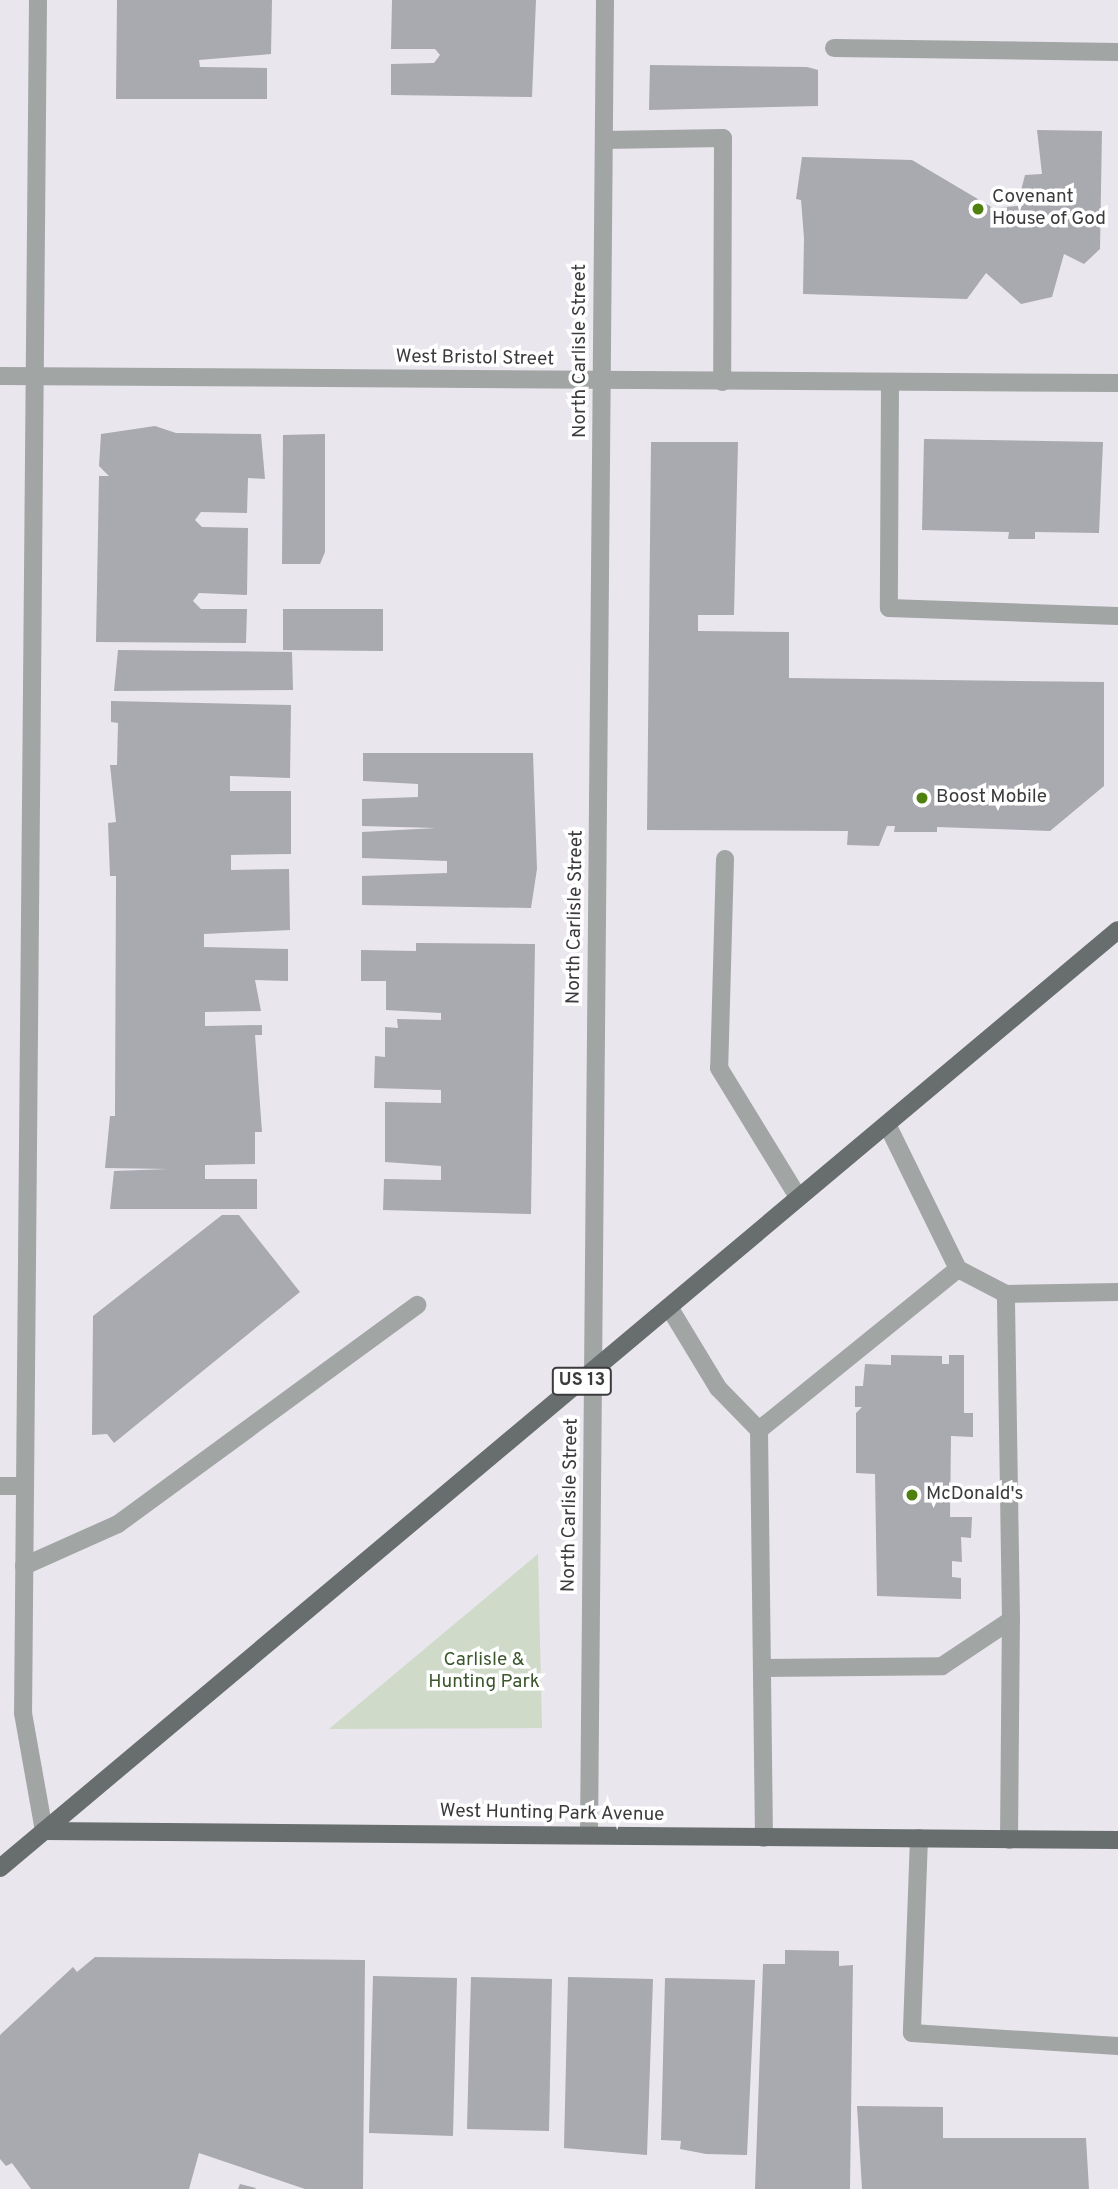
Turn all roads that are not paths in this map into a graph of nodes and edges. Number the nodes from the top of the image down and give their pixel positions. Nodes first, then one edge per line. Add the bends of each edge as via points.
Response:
1 (38, 0) edge
2 (605, 0) edge
3 (834, 48) dead end
4 (1118, 52) edge
5 (604, 140) junction
6 (0, 376) edge
7 (35, 376) junction
8 (602, 381) junction
9 (722, 382) junction
10 (890, 383) junction
11 (1118, 383) edge
12 (1118, 616) edge
13 (725, 859) dead end
14 (1118, 930) edge
15 (887, 1124) junction
16 (799, 1198) junction
17 (958, 1269) junction
18 (1118, 1292) edge
19 (1006, 1294) junction
20 (417, 1304) dead end
21 (669, 1307) junction
22 (593, 1371) junction
23 (759, 1430) junction
24 (0, 1486) edge
25 (25, 1486) junction
26 (24, 1566) junction
27 (1011, 1620) junction
28 (763, 1668) junction
29 (44, 1831) junction
30 (589, 1835) junction
31 (764, 1838) junction
32 (919, 1838) junction
33 (1009, 1840) junction
34 (1118, 1840) edge
35 (0, 1868) edge
36 (1118, 2046) edge

1 - 7 street
2 - 5 street, North Carlisle Street
3 - 4 street
5 - 8 street, North Carlisle Street
5 - 9 street via 723,138
6 - 7 street, West Bristol Street
7 - 8 street, West Bristol Street
7 - 25 street
8 - 9 street, West Bristol Street
8 - 22 street, North Carlisle Street
9 - 10 street, West Bristol Street
10 - 11 street, West Bristol Street
10 - 12 street via 889,608
13 - 16 street via 719,1068
14 - 15 main road, US 13
15 - 16 main road, US 13
15 - 17 street
16 - 21 main road, US 13
17 - 19 street
17 - 23 street
18 - 19 street
19 - 27 street
20 - 26 street via 118,1524
21 - 22 main road, US 13
21 - 23 street via 718,1388
22 - 29 main road, US 13
22 - 30 street, North Carlisle Street
23 - 28 street
24 - 25 street
25 - 26 street
26 - 29 street via 23,1713
27 - 28 street via 942,1665
27 - 33 street
28 - 31 street
29 - 30 main road, West Hunting Park Avenue
29 - 35 main road, US 13
30 - 31 main road, West Hunting Park Avenue
31 - 32 main road, West Hunting Park Avenue
32 - 33 main road, West Hunting Park Avenue
32 - 36 street via 912,2033
33 - 34 main road, West Hunting Park Avenue

